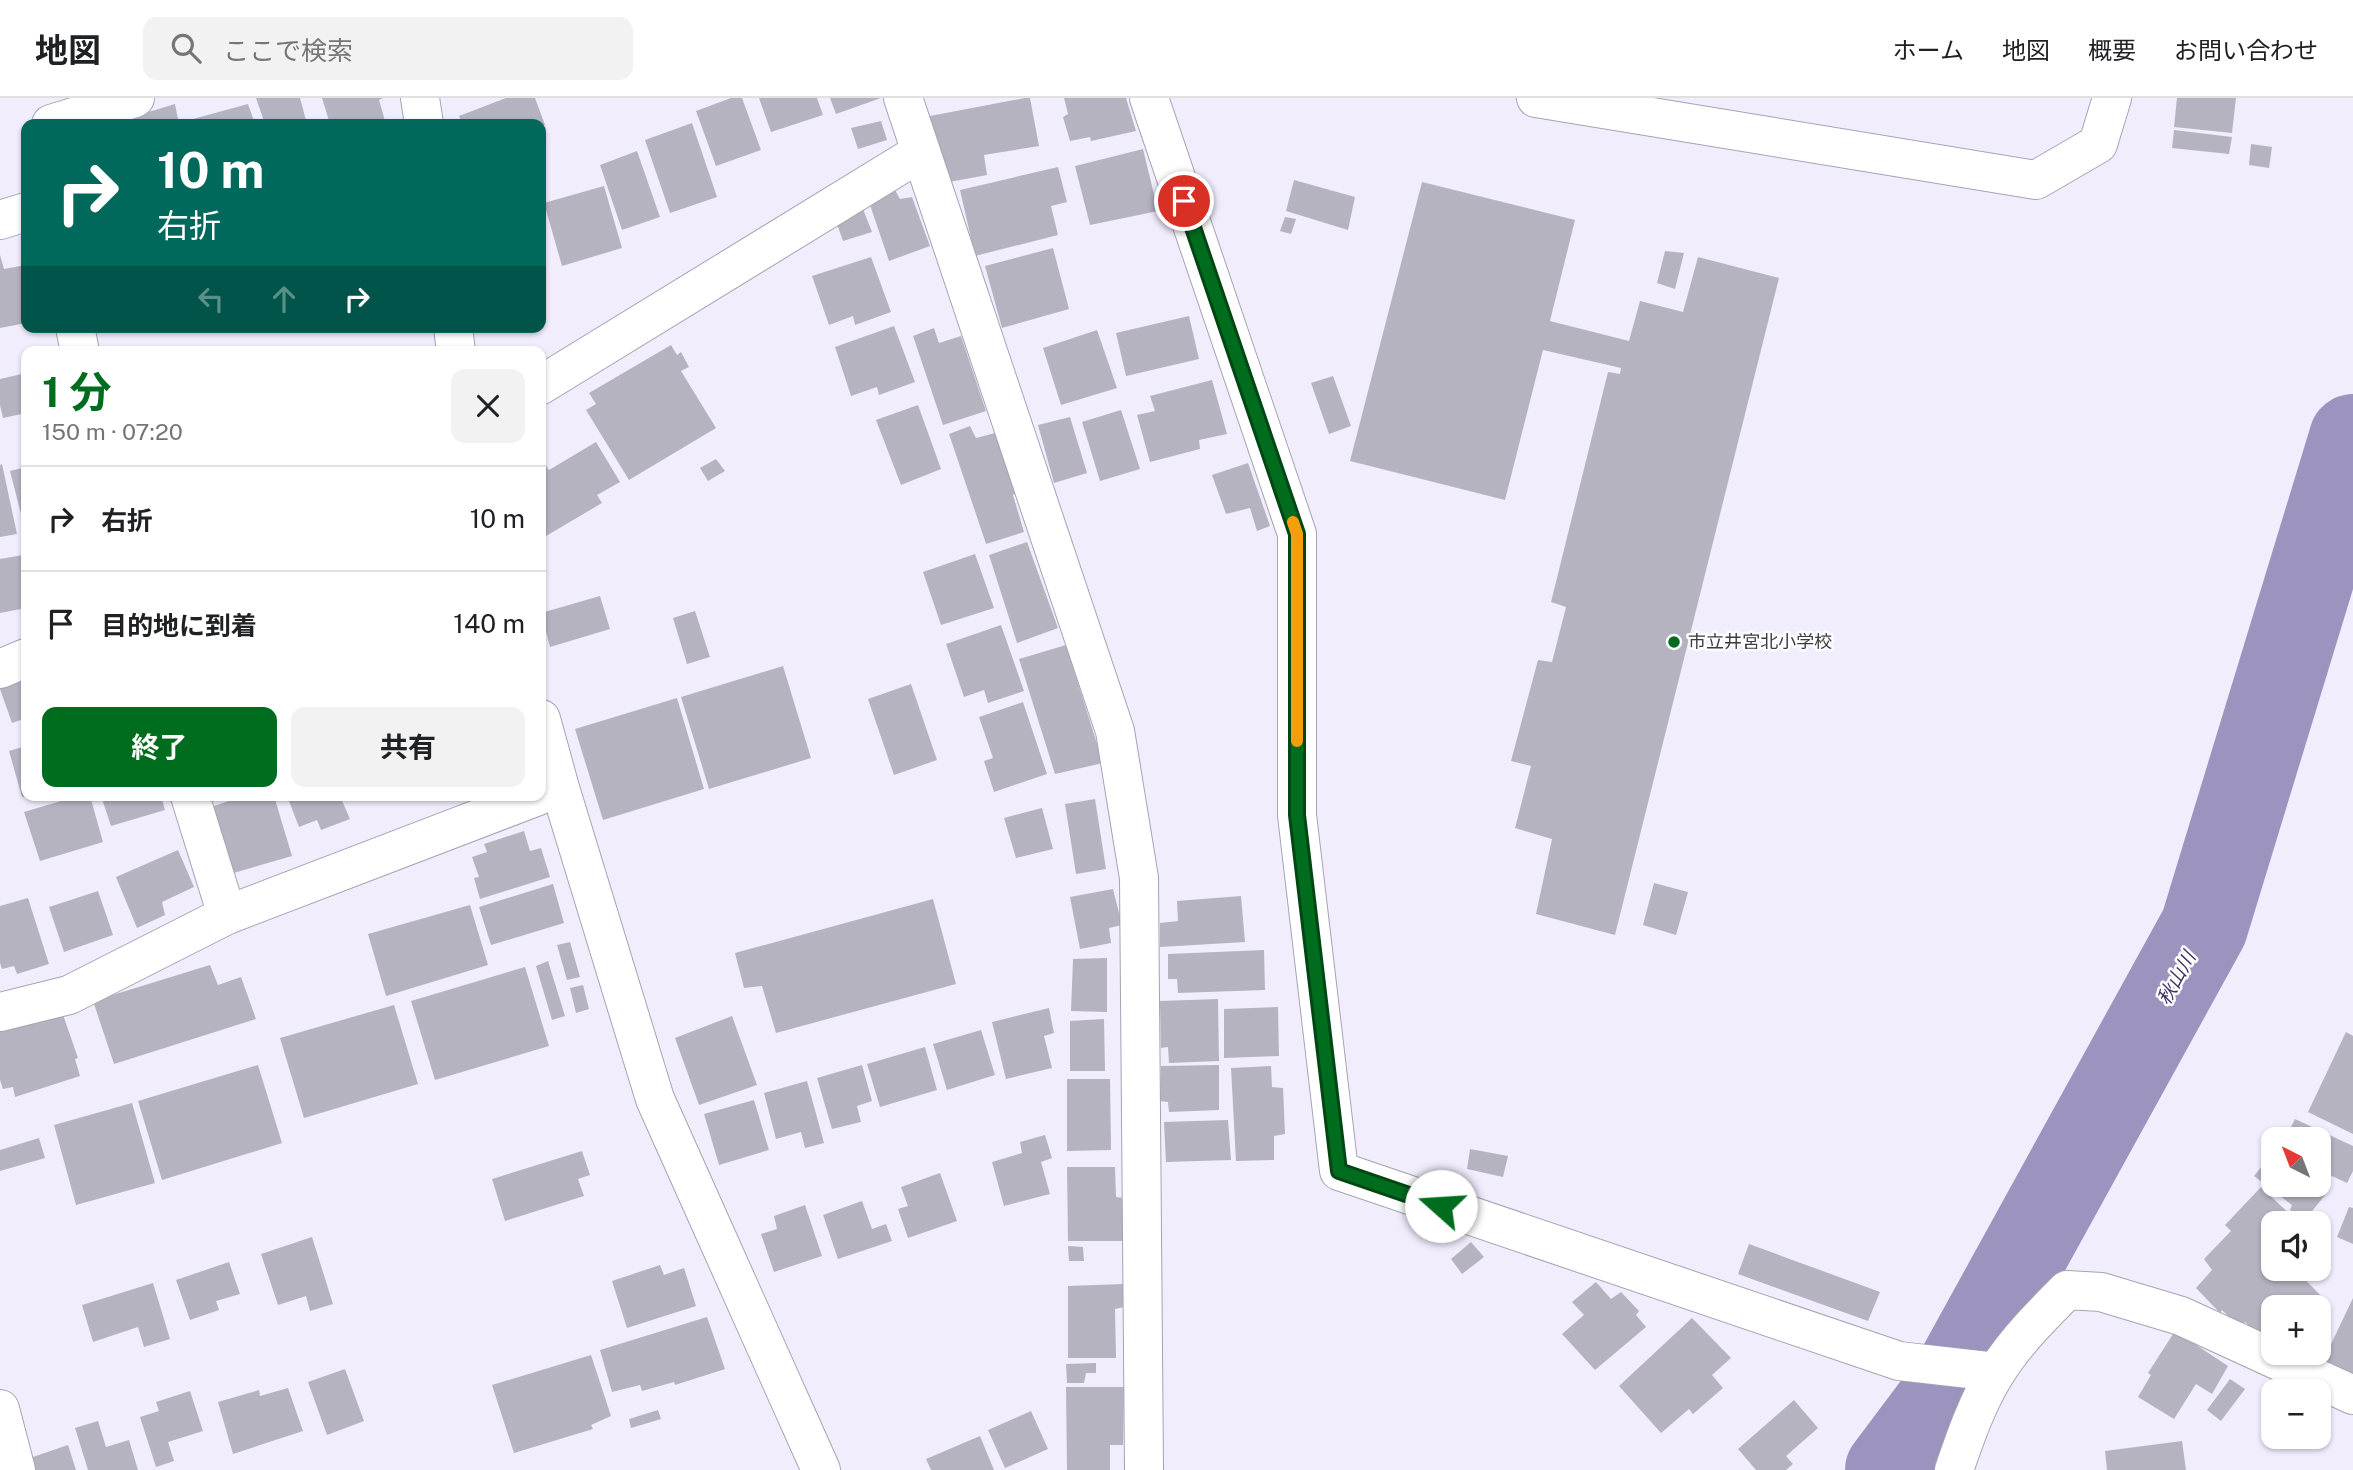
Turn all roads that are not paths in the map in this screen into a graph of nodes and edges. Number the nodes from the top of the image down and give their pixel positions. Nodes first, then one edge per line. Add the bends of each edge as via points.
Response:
1 (135, 98) edge
2 (420, 98) edge
3 (903, 98) edge
4 (1149, 98) edge
5 (1536, 98) edge
6 (2112, 98) edge
7 (67, 119) edge
8 (423, 119) edge
9 (921, 152) junction
10 (21, 214) edge
11 (0, 220) edge
12 (546, 382) edge
13 (21, 660) edge
14 (0, 669) edge
15 (546, 793) edge
16 (192, 801) edge
17 (525, 801) edge
18 (228, 915) junction
19 (0, 1012) edge
20 (1996, 1372) junction
21 (2353, 1395) edge
22 (0, 1409) edge
23 (16, 1470) edge
24 (821, 1470) edge
25 (1144, 1470) edge
26 (1954, 1470) edge

1 - 7 street
2 - 8 street
3 - 9 street
4 - 20 street via 1297,534 1297,815 1339,1171 1899,1361
5 - 6 street via 2036,180 2098,144
9 - 12 street
9 - 25 street via 1115,731 1139,878
10 - 11 street
13 - 14 street
15 - 24 street via 655,1099
16 - 18 street
17 - 18 street
18 - 19 street via 69,995
20 - 21 street via 2029,1328 2067,1290 2101,1292 2181,1316
20 - 26 street
22 - 23 street

